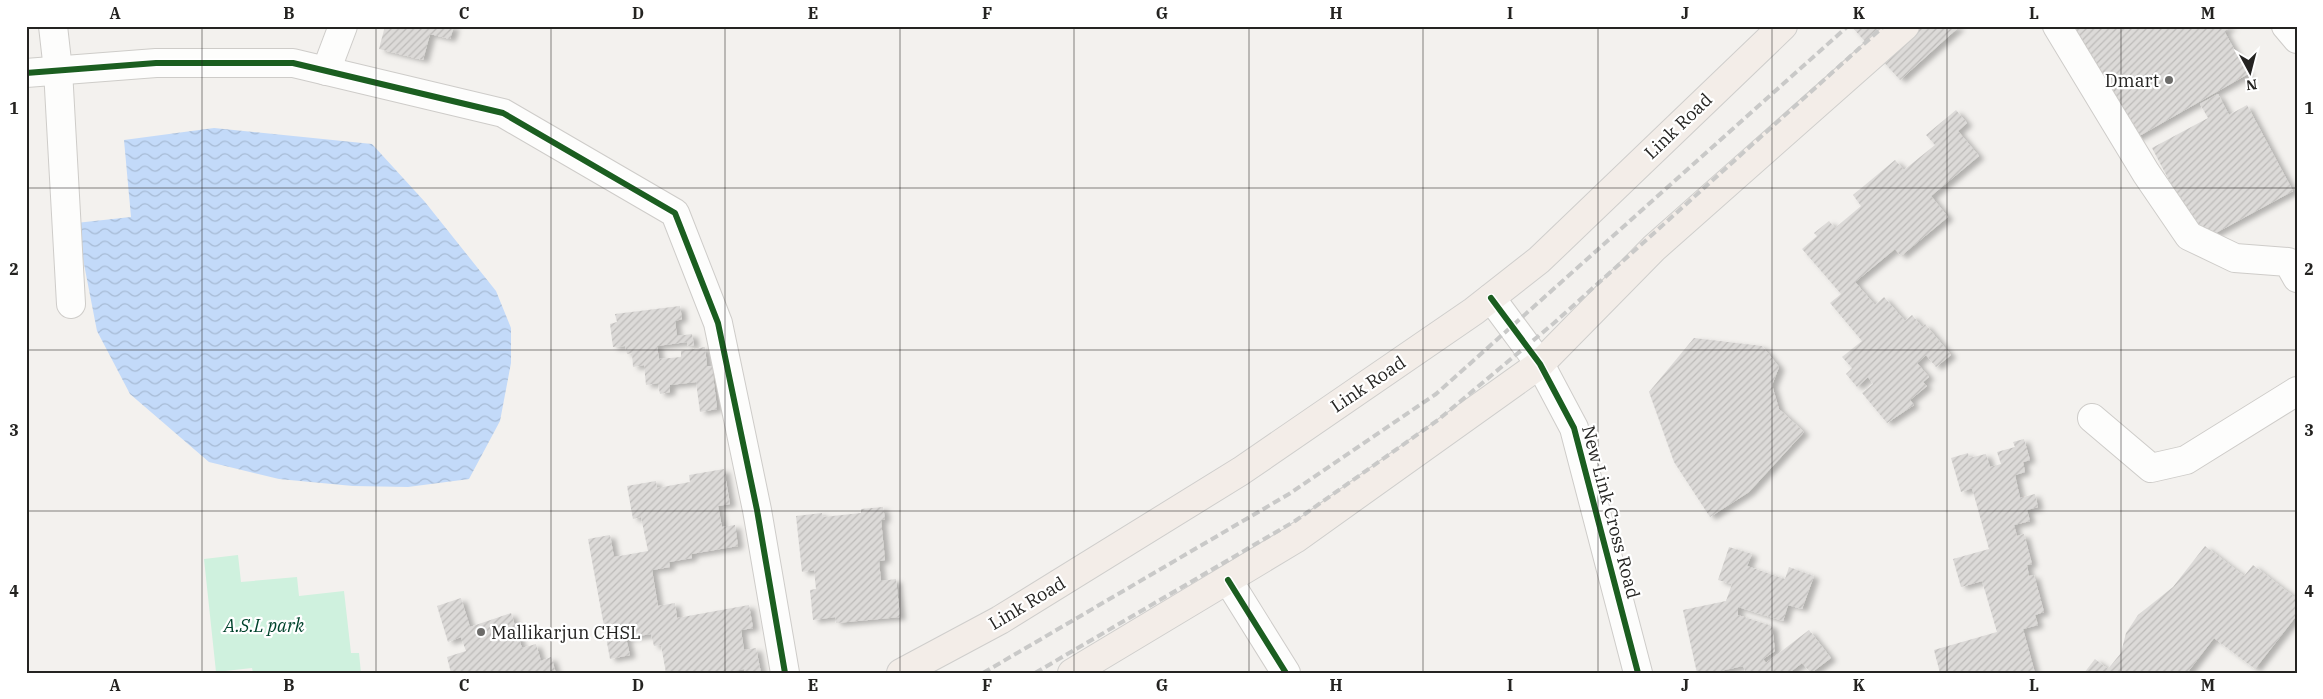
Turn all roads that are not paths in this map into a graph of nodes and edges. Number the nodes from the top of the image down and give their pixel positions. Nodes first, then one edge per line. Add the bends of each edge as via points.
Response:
1 (53, 26) edge
2 (343, 26) edge
3 (1783, 26) edge
4 (1906, 26) edge
5 (2057, 26) edge
6 (2286, 26) edge
7 (2297, 39) edge
8 (58, 70) junction
9 (326, 71) junction
10 (26, 74) edge
11 (2297, 278) edge
12 (1491, 298) junction
13 (71, 304) dead end
14 (1540, 364) junction
15 (2297, 391) edge
16 (2092, 418) dead end
17 (1228, 580) junction
18 (786, 673) edge
19 (901, 673) edge
20 (1072, 673) edge
21 (1286, 673) edge
22 (1638, 673) edge

1 - 8 street
2 - 9 street
3 - 12 main road, Link Road via 1539,260
4 - 14 main road via 1654,248
5 - 11 street via 2146,173 2189,236 2235,258 2288,262
6 - 7 street
8 - 9 street via 156,63 293,63
8 - 10 street
8 - 13 street
9 - 18 street via 503,113 676,213 718,323 757,510
12 - 14 street, New Link Cross Road
12 - 19 main road, Link Road via 1241,471 1000,620
14 - 17 main road via 1295,540
14 - 22 street, New Link Cross Road via 1574,428
15 - 16 street via 2186,460 2150,468
17 - 20 main road
17 - 21 street

